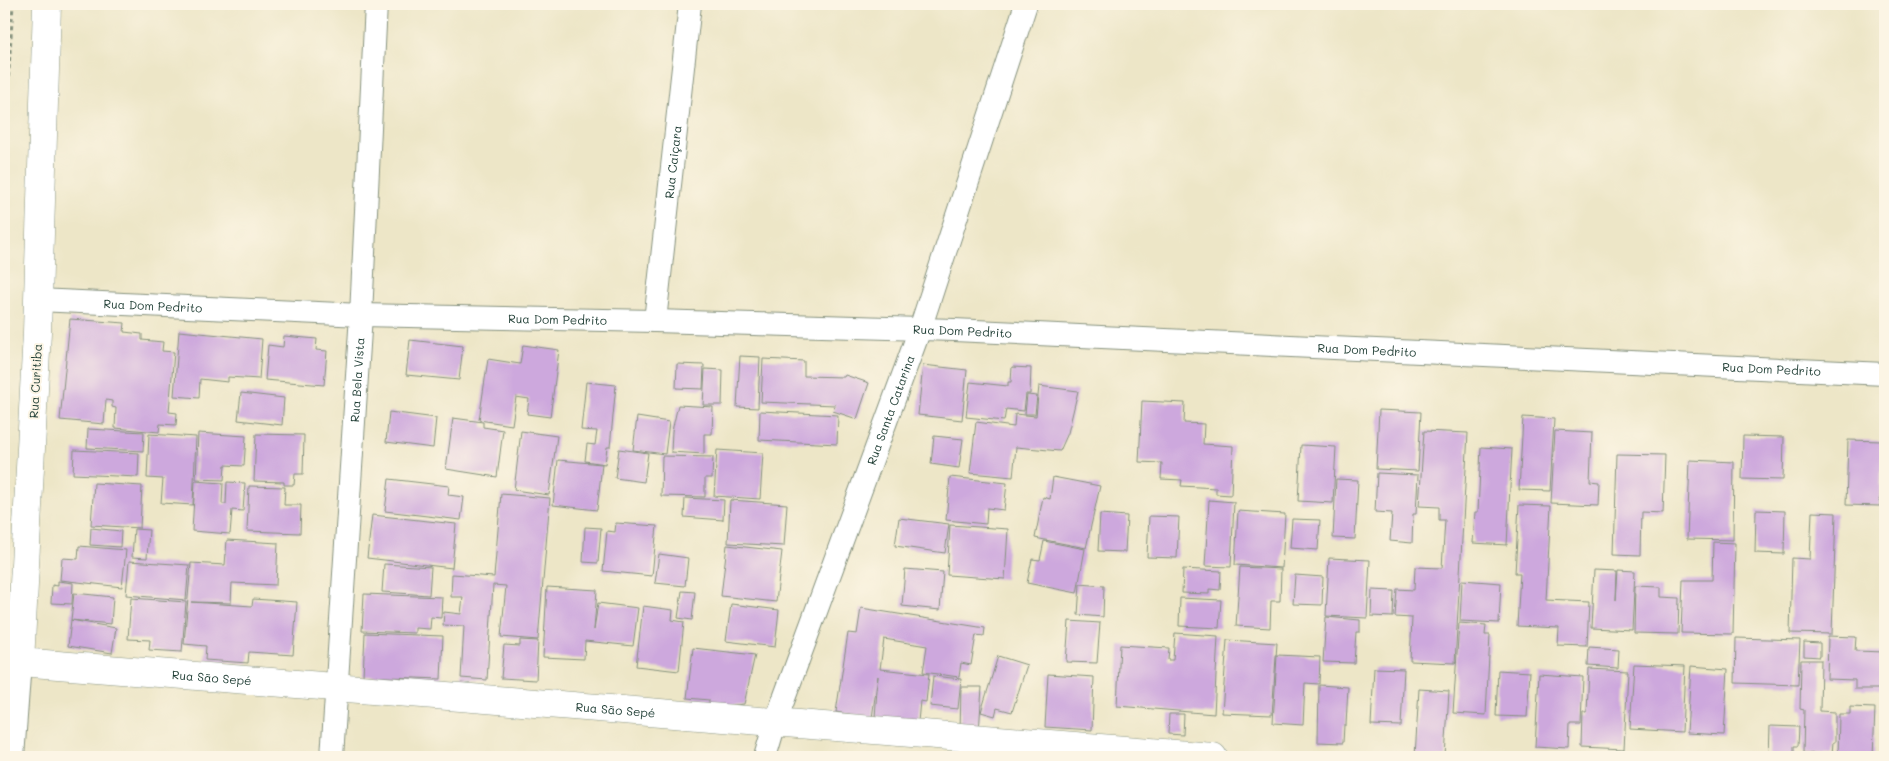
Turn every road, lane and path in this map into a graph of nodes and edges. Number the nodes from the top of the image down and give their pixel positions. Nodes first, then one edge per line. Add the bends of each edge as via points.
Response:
1 (13, 4) edge
2 (46, 4) edge
3 (376, 4) edge
4 (690, 4) edge
5 (1026, 4) edge
6 (4, 149) edge
7 (38, 300) junction
8 (361, 315) junction
9 (655, 321) junction
10 (920, 329) junction
11 (1885, 374) edge
12 (20, 662) junction
13 (336, 688) junction
14 (776, 723) junction
15 (13, 757) edge
16 (332, 757) edge
17 (765, 757) edge
18 (1213, 757) edge

1 - 6 path
2 - 7 street, Rua Curitiba
3 - 8 street, Rua Bela Vista
4 - 9 street, Rua Caiçara
5 - 10 street, Rua Santa Catarina
7 - 8 street, Rua Dom Pedrito
7 - 12 street, Rua Curitiba
8 - 9 street, Rua Dom Pedrito
8 - 13 street, Rua Bela Vista
9 - 10 street, Rua Dom Pedrito
10 - 11 street, Rua Dom Pedrito
10 - 14 street, Rua Santa Catarina
12 - 13 street, Rua São Sepé
12 - 15 street, Rua Curitiba
13 - 14 street, Rua São Sepé
13 - 16 street, Rua Bela Vista
14 - 17 street, Rua Santa Catarina
14 - 18 street, Rua São Sepé

